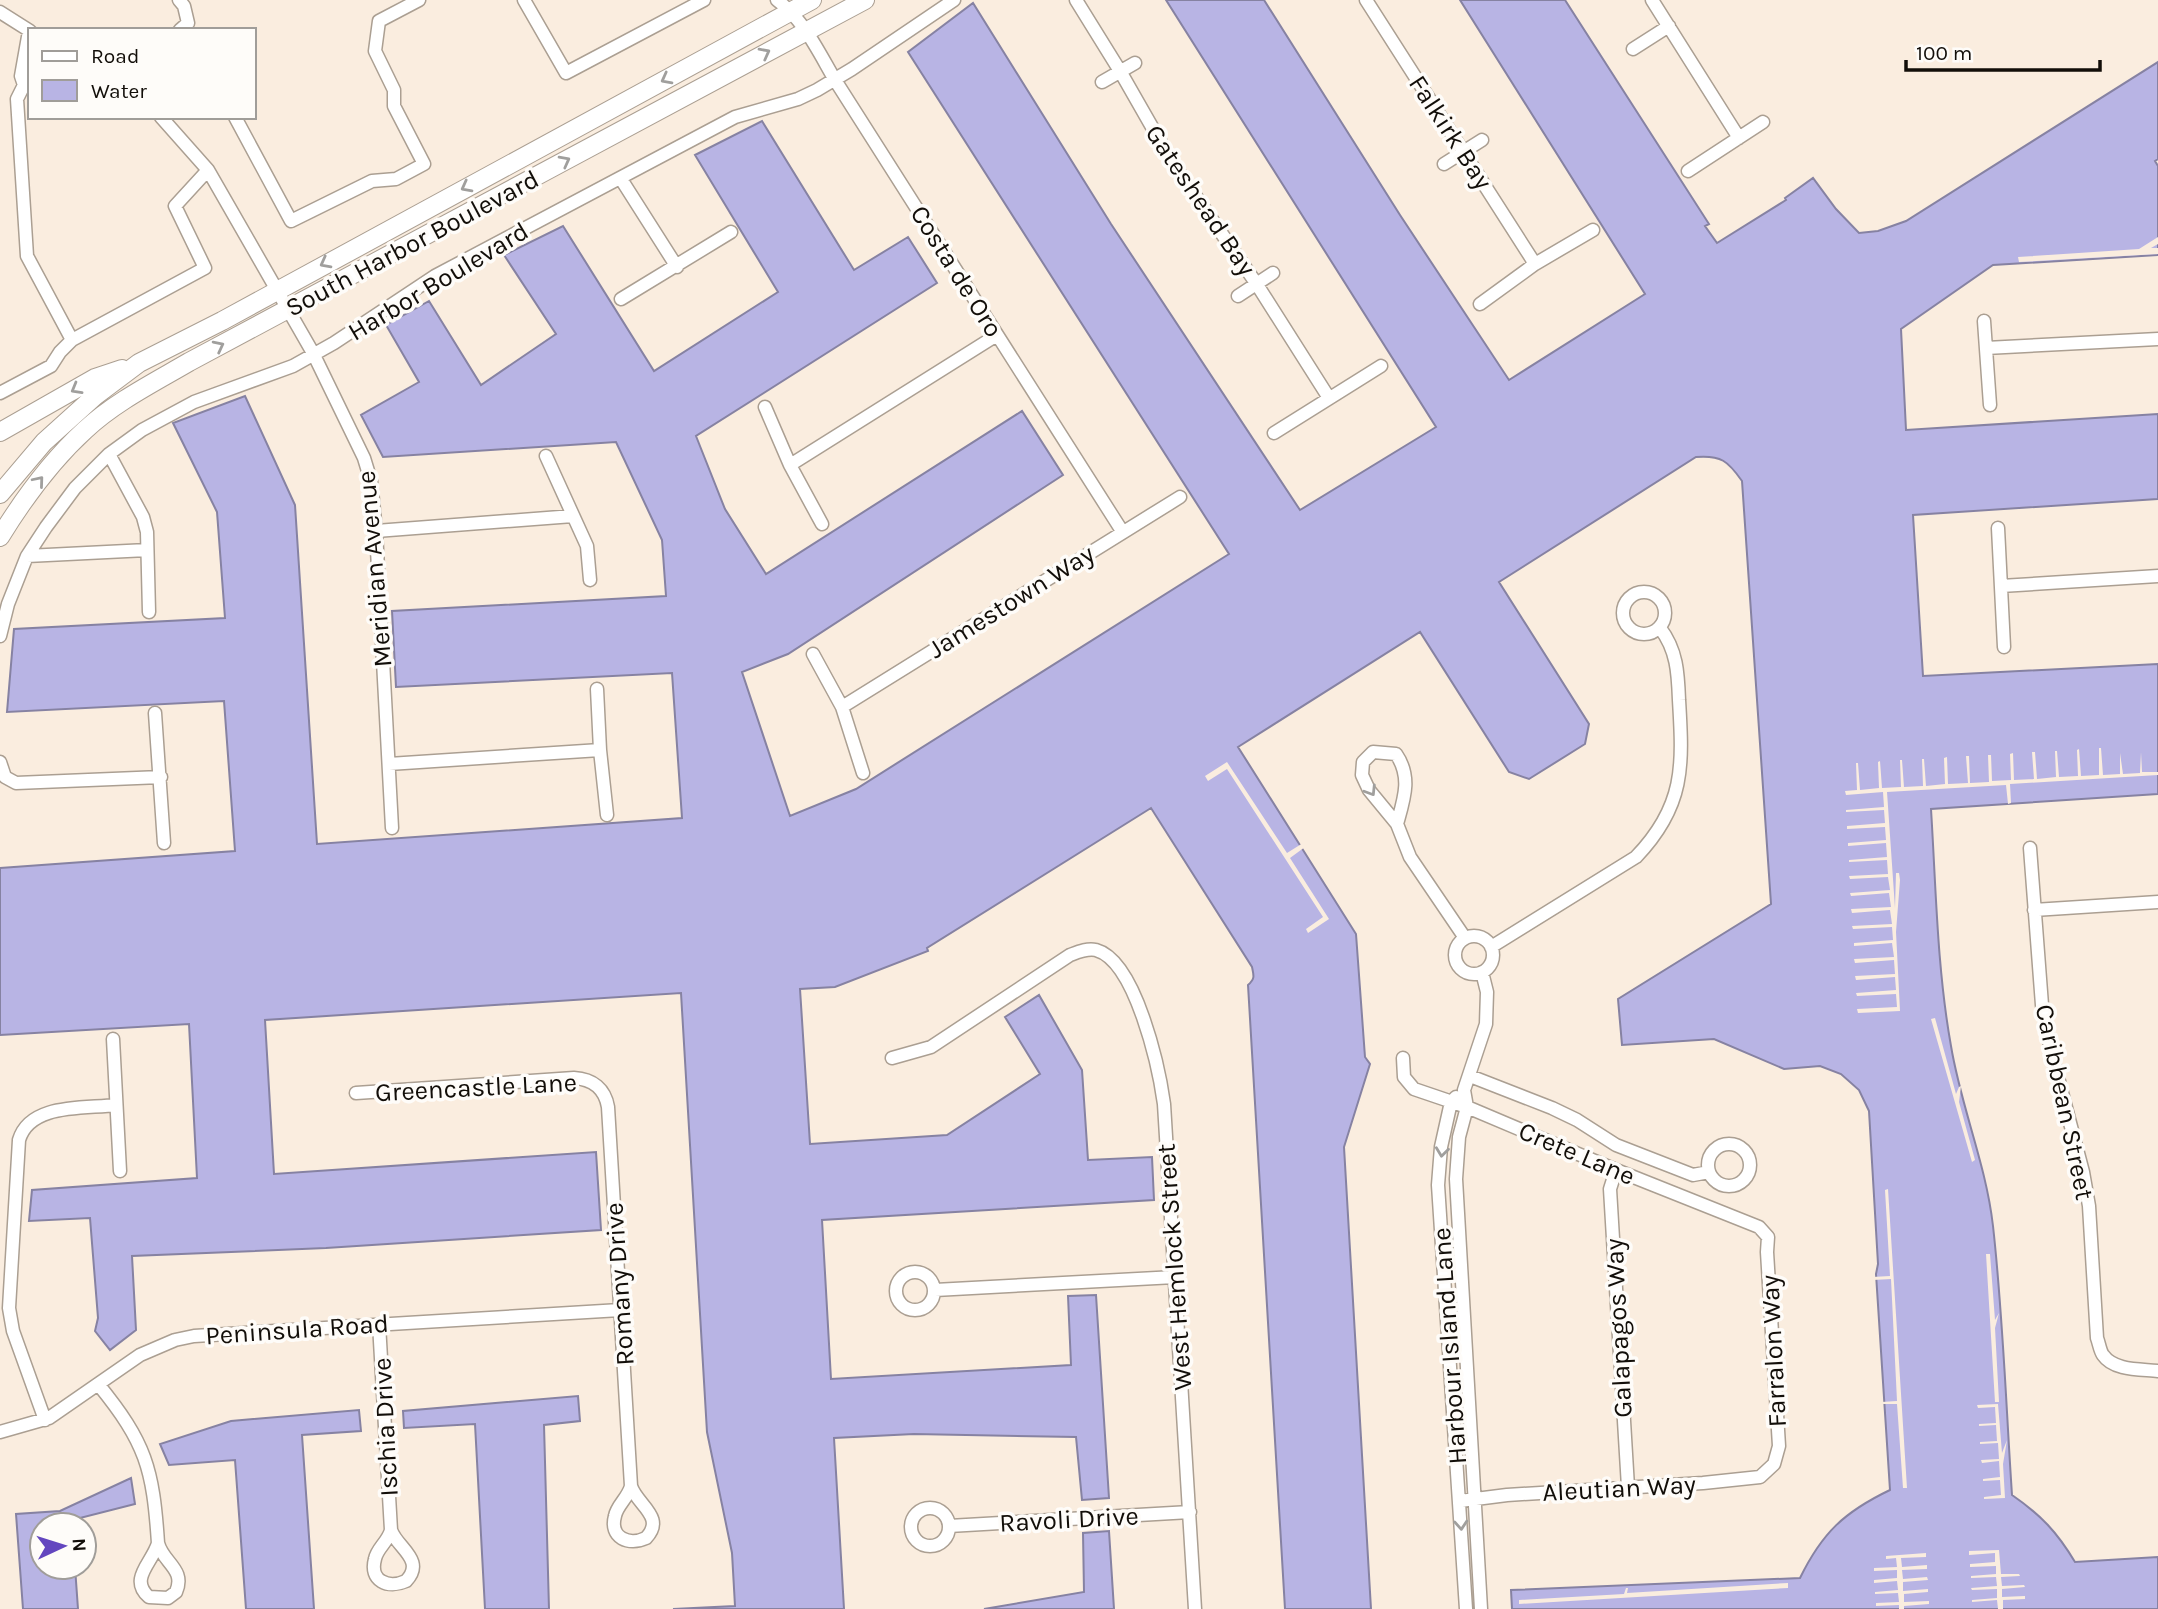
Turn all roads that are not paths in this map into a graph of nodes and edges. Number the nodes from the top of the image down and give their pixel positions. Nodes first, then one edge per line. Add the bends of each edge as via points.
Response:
1 (180, 0) edge
2 (419, 0) edge
3 (524, 0) edge
4 (704, 0) edge
5 (812, 0) edge
6 (865, 0) edge
7 (954, 0) edge
8 (1076, 0) edge
9 (1366, 0) edge
10 (1652, 0) edge
11 (787, 4) edge
12 (0, 12) edge
13 (1669, 26) junction
14 (186, 27) edge
15 (28, 30) edge
16 (807, 31) junction
17 (28, 43) edge
18 (1633, 49) dead end
19 (1135, 63) dead end
20 (26, 67) edge
21 (1120, 71) junction
22 (835, 80) junction
23 (1102, 82) dead end
24 (27, 84) edge
25 (163, 119) edge
26 (235, 119) edge
27 (1763, 122) dead end
28 (1739, 138) junction
29 (1482, 140) dead end
30 (1464, 152) junction
31 (1444, 164) dead end
32 (208, 170) junction
33 (1688, 172) dead end
34 (621, 178) junction
35 (1593, 230) dead end
36 (731, 232) dead end
37 (1535, 264) junction
38 (677, 267) junction
39 (1273, 273) dead end
40 (1256, 283) junction
41 (278, 289) junction
42 (1238, 296) dead end
43 (621, 299) dead end
44 (1480, 304) dead end
45 (289, 310) junction
46 (1984, 321) dead end
47 (997, 335) junction
48 (2158, 339) edge
49 (72, 340) junction
50 (1986, 348) junction
51 (313, 353) junction
52 (139, 363) junction
53 (1381, 366) dead end
54 (0, 393) edge
55 (1329, 398) junction
56 (1990, 405) dead end
57 (765, 407) dead end
58 (0, 432) edge
59 (1274, 433) dead end
60 (109, 454) junction
61 (546, 456) dead end
62 (790, 465) junction
63 (0, 494) edge
64 (1180, 497) dead end
65 (573, 516) junction
66 (822, 524) dead end
67 (1998, 527) dead end
68 (376, 531) junction
69 (1122, 531) junction
70 (0, 537) edge
71 (146, 550) junction
72 (27, 556) junction
73 (2158, 576) edge
74 (590, 580) dead end
75 (2001, 586) junction
76 (149, 612) dead end
77 (1660, 628) dead end
78 (0, 636) edge
79 (2004, 647) dead end
80 (813, 654) dead end
81 (597, 689) dead end
82 (842, 707) junction
83 (155, 713) dead end
84 (600, 750) junction
85 (0, 762) edge
86 (389, 765) junction
87 (863, 773) dead end
88 (161, 777) junction
89 (607, 815) dead end
90 (1397, 824) junction
91 (392, 828) dead end
92 (164, 842) dead end
93 (2029, 848) dead end
94 (2158, 902) edge
95 (2034, 910) junction
96 (1465, 938) junction
97 (1491, 947) junction
98 (1482, 972) junction
99 (113, 1040) dead end
100 (892, 1058) dead end
101 (1403, 1058) dead end
102 (1470, 1076) junction
103 (595, 1085) joint
104 (1464, 1090) junction
105 (356, 1093) dead end
106 (1451, 1102) junction
107 (116, 1105) junction
108 (1466, 1107) junction
109 (1616, 1170) junction
110 (120, 1171) dead end
111 (1709, 1172) dead end
112 (1768, 1237) joint
113 (1175, 1277) junction
114 (935, 1290) dead end
115 (620, 1310) junction
116 (379, 1324) junction
117 (2158, 1371) edge
118 (98, 1384) junction
119 (45, 1420) junction
120 (0, 1432) edge
121 (1774, 1464) joint
122 (631, 1486) dead end
123 (1628, 1488) junction
124 (1476, 1499) junction
125 (1460, 1501) junction
126 (1190, 1512) junction
127 (949, 1527) dead end
128 (391, 1530) dead end
129 (158, 1544) dead end
130 (1195, 1609) edge
131 (1466, 1609) edge
132 (1481, 1609) edge

1 - 14 street
2 - 26 street via 379,21 375,51 394,90 394,106 424,164 396,179 372,181 291,221
3 - 4 street via 566,73
5 - 11 main road, South Harbor Boulevard
6 - 16 main road, South Harbor Boulevard
7 - 22 street, Harbor Boulevard
8 - 21 street, Gateshead Bay
9 - 30 street, Falkirk Bay
10 - 13 street
11 - 16 street, Costa de Oro
11 -> 41 main road, South Harbor Boulevard
12 - 15 street
13 - 18 street
13 - 28 street
16 - 22 street, Costa de Oro
45 -> 16 main road, South Harbor Boulevard
17 - 20 street
19 - 21 street
20 - 24 street via 21,76
21 - 23 street
21 - 40 street, Gateshead Bay via 1172,162
22 - 34 street, Harbor Boulevard via 798,99 735,117
22 - 47 street, Costa de Oro
24 - 49 street via 18,99 27,256
25 - 32 street, Meridian Avenue
27 - 28 street
28 - 33 street
29 - 30 street
30 - 31 street
30 - 37 street, Falkirk Bay
32 - 41 street, Meridian Avenue
32 - 49 street via 174,206 205,268
34 - 38 street
34 - 51 street, Harbor Boulevard via 435,276
35 - 37 street
36 - 38 street
37 - 44 street
38 - 43 street
39 - 40 street
40 - 42 street
40 - 55 street, Gateshead Bay
41 - 45 street, Meridian Avenue
41 - 52 main road, South Harbor Boulevard
45 - 51 street, Meridian Avenue
70 -> 45 main road, South Harbor Boulevard via 26,496 85,430 132,395
46 - 50 street
47 - 62 street
47 - 69 street, Costa de Oro
48 - 50 street
49 - 54 street via 51,366
50 - 56 street
51 - 60 street, Harbor Boulevard via 293,366 194,402
51 - 68 street, Meridian Avenue via 364,458
52 -> 58 main road via 95,378
52 - 63 main road, South Harbor Boulevard via 66,420
53 - 55 street
55 - 59 street
57 - 62 street
60 - 71 street via 143,517
60 - 72 street, Harbor Boulevard via 75,488
61 - 65 street
62 - 66 street
64 - 69 street, Jamestown Way
65 - 68 street
65 - 74 street via 587,547
67 - 75 street
68 - 86 street, Meridian Avenue
69 - 82 street, Jamestown Way
71 - 72 street
71 - 76 street
72 - 78 street, Harbor Boulevard
73 - 75 street
75 - 79 street
77 - 97 street via 1671,642 1677,669 1682,756 1679,781 1665,819 1636,856
80 - 82 street
81 - 84 street
82 - 87 street
83 - 88 street
84 - 86 street
84 - 89 street
85 - 88 street via 5,777 16,783
86 - 91 street, Meridian Avenue
88 - 92 street
90 -> 90 street via 1405,766 1396,754 1373,752 1363,761 1362,775
90 - 96 street via 1410,857
93 - 95 street, Caribbean Street
94 - 95 street
95 - 117 street, Caribbean Street via 2042,1005 2087,1195 2097,1338 2103,1355 2112,1363
96 - 97 street via 1483,939
96 - 98 street via 1455,954 1459,967 1469,974
97 - 98 street via 1493,959
98 - 102 street, Harbour Island Lane via 1488,992 1486,1024
99 - 107 street
100 - 113 street, West Hemlock Street via 931,1048 1070,955 1091,950 1118,964 1151,1036 1160,1072
101 - 106 street, Crete Lane via 1404,1077 1414,1089
102 - 104 street, Harbour Island Lane
102 - 111 street via 1552,1108 1616,1145 1693,1175
103 - 105 street, Greencastle Lane via 574,1078
103 - 115 street, Romany Drive via 608,1107
104 - 106 street, Harbour Island Lane
104 - 108 street, Harbour Island Lane
106 - 108 street, Crete Lane
106 -> 125 street, Harbour Island Lane via 1438,1185
107 - 110 street
107 - 119 street via 41,1114 25,1126 19,1140 9,1308
108 - 109 street, Crete Lane
108 - 124 street, Harbour Island Lane via 1457,1179
109 - 112 street, Crete Lane via 1759,1227
109 - 123 street, Galapagos Way via 1610,1189
112 - 121 street, Farralon Way via 1779,1446
113 - 114 street
113 - 126 street, West Hemlock Street
115 - 116 street, Peninsula Road
115 - 122 street, Romany Drive
116 - 118 street, Peninsula Road via 194,1336 140,1355
116 - 128 street, Ischia Drive
118 - 119 street, Peninsula Road
118 - 129 street via 129,1423 145,1455
119 - 120 street, Peninsula Road
121 - 123 street, Aleutian Way via 1760,1477
123 - 124 street, Aleutian Way
124 - 125 street, Aleutian Way
124 - 132 street, Harbour Island Lane
125 -> 131 street, Harbour Island Lane
126 - 127 street, Ravoli Drive
126 - 130 street, West Hemlock Street

